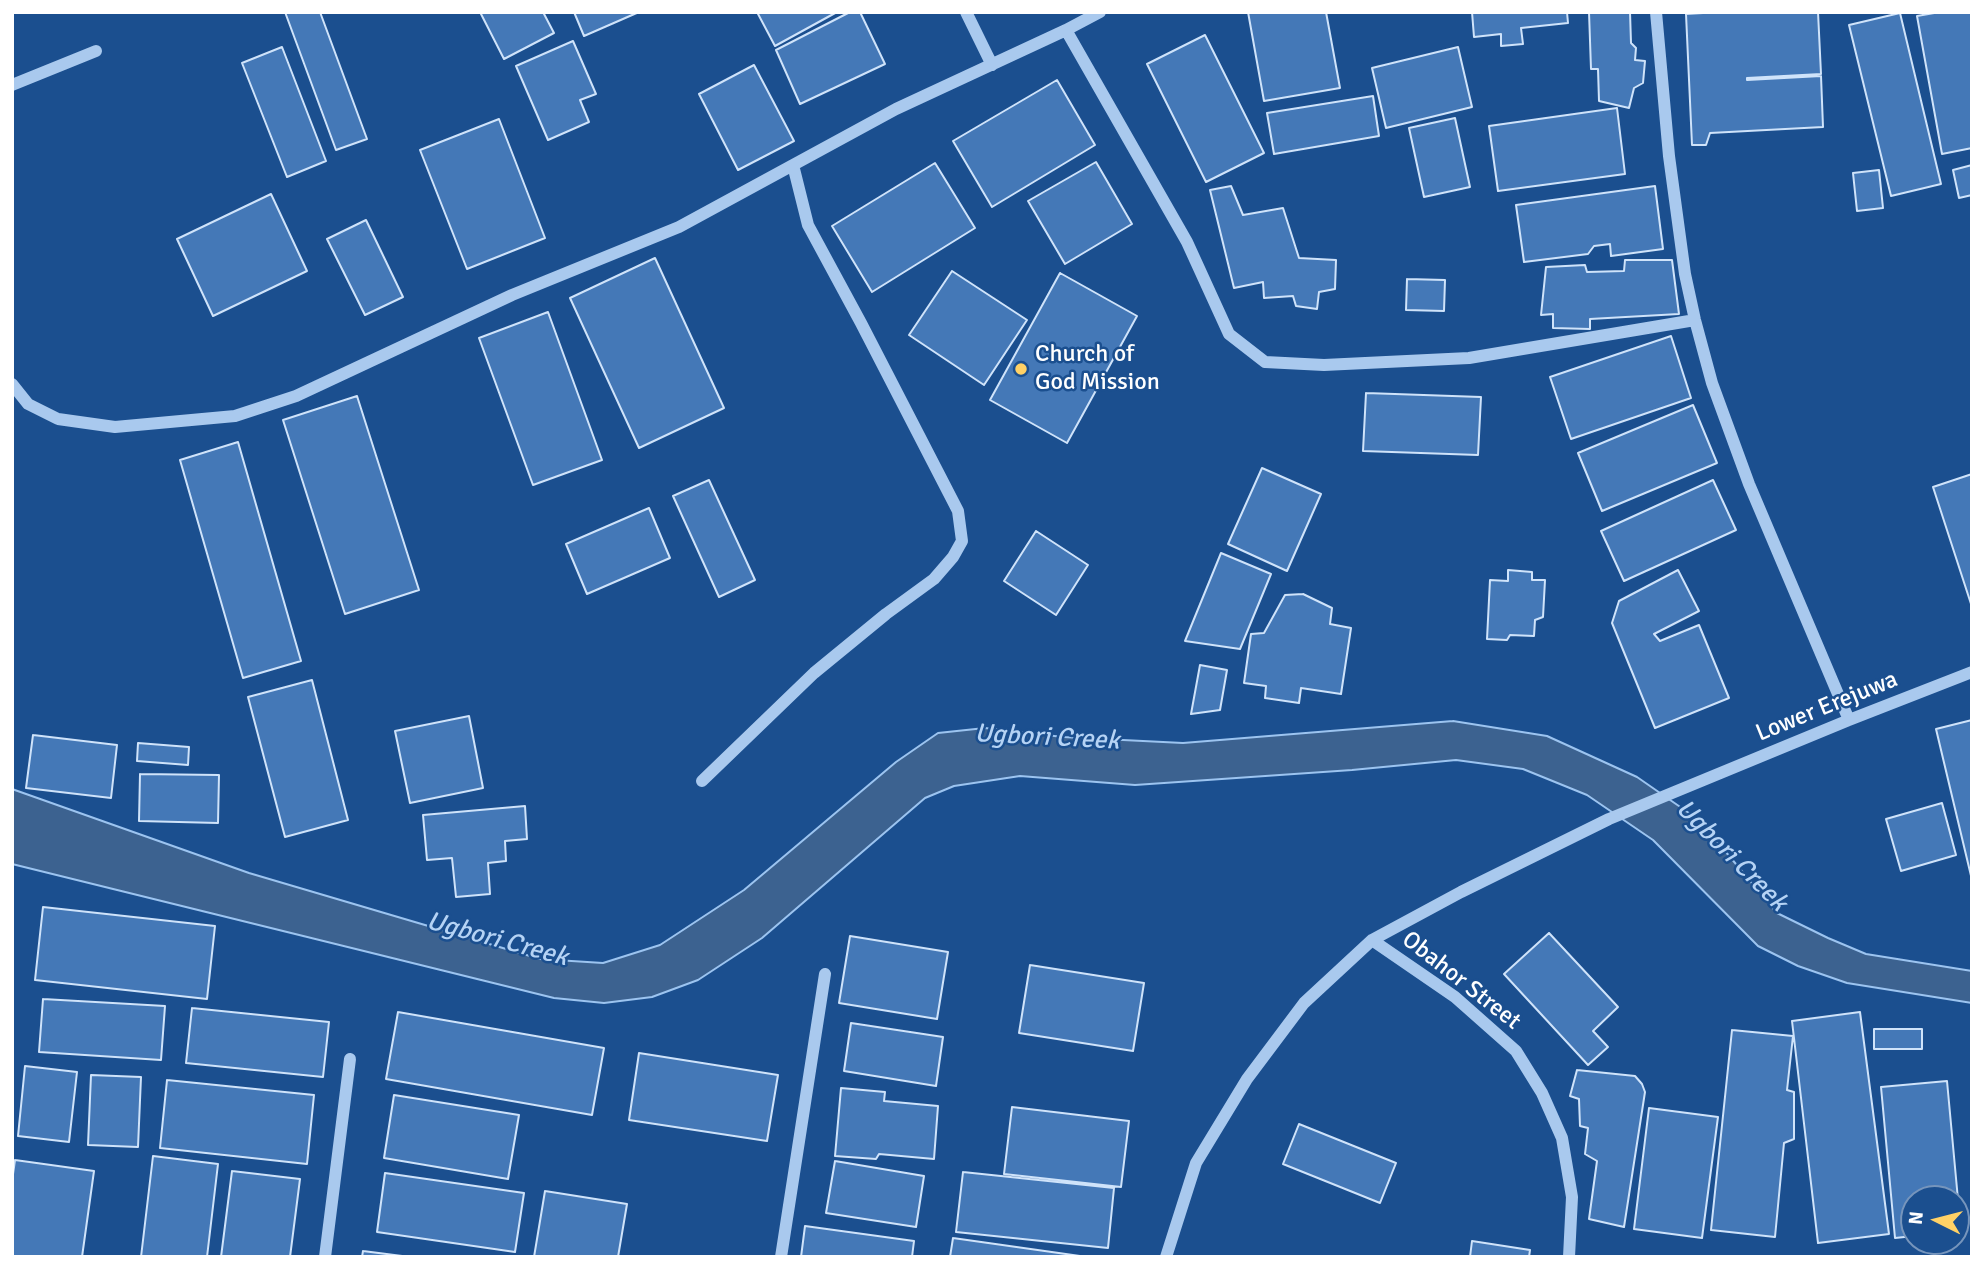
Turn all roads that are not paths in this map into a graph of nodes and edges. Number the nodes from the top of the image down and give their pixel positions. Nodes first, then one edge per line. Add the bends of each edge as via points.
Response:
1 (966, 12) edge
2 (1100, 12) edge
3 (1656, 12) edge
4 (1066, 30) junction
5 (96, 51) dead end
6 (992, 65) junction
7 (12, 85) edge
8 (793, 165) junction
9 (1695, 320) junction
10 (12, 384) edge
11 (1972, 672) edge
12 (1849, 720) junction
13 (702, 781) dead end
14 (1372, 940) junction
15 (825, 974) dead end
16 (350, 1059) dead end
17 (325, 1257) edge
18 (780, 1257) edge
19 (1166, 1257) edge
20 (1569, 1257) edge

1 - 6 street
2 - 4 street
3 - 9 street via 1669,156
4 - 6 street
4 - 9 street via 1187,242 1228,334 1265,362 1324,365 1469,358
5 - 7 street
6 - 8 street via 896,109
8 - 10 street via 679,227 512,295 296,396 235,416 115,428 58,419 28,404
8 - 13 street via 808,225 958,511 962,541 934,579 814,673
9 - 12 street via 1712,383 1749,484
11 - 12 street, Lower Erejuwa
12 - 14 street, Lower Erejuwa via 1609,819
14 - 19 street, Lower Erejuwa via 1304,1003 1247,1079 1196,1163
14 - 20 street, Obahor Street via 1465,1006 1516,1051 1536,1082 1562,1138 1572,1197
15 - 18 street
16 - 17 street

